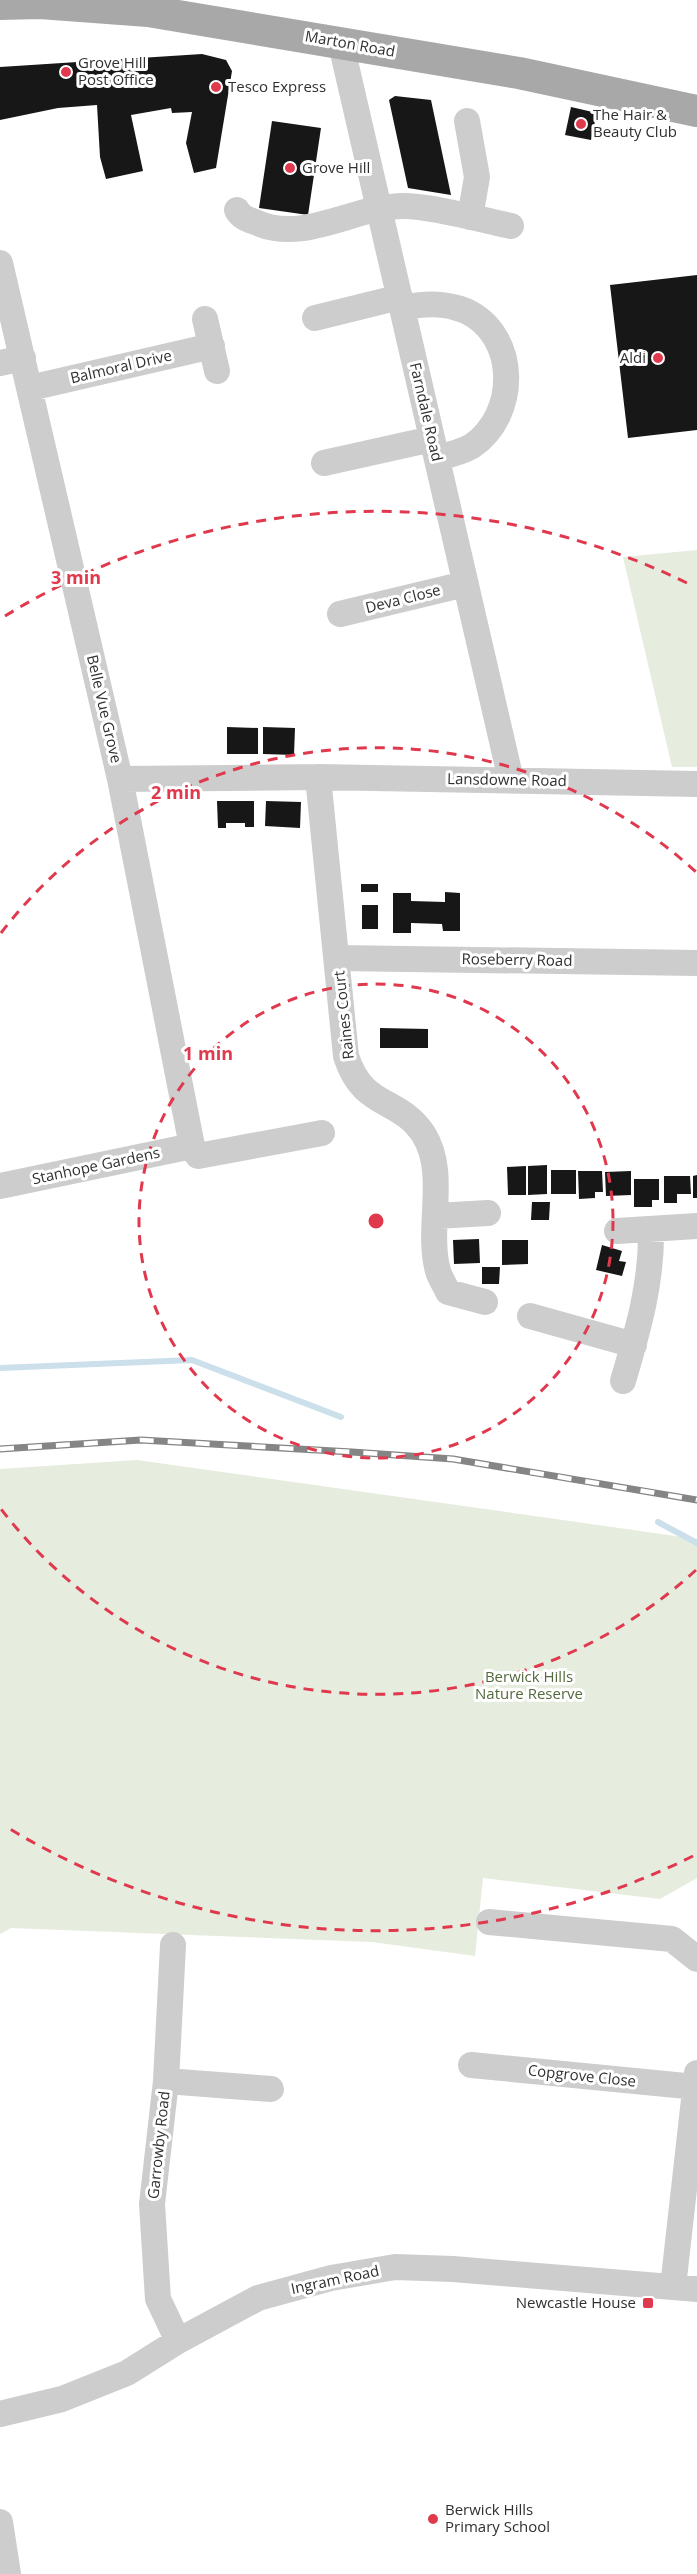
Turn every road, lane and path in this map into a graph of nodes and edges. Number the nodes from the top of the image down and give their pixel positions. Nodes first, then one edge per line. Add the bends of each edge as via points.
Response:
1 (0, 4) edge
2 (341, 44) junction
3 (697, 111) edge
4 (466, 121) dead end
5 (379, 209) junction
6 (237, 210) dead end
7 (470, 217) junction
8 (511, 226) dead end
9 (0, 263) edge
10 (401, 303) junction
11 (315, 318) dead end
12 (206, 319) dead end
13 (212, 346) junction
14 (11, 360) edge
15 (217, 371) dead end
16 (30, 388) junction
17 (435, 449) junction
18 (324, 463) dead end
19 (465, 584) junction
20 (340, 614) dead end
21 (318, 777) junction
22 (120, 779) junction
23 (511, 780) junction
24 (697, 784) edge
25 (338, 958) junction
26 (697, 963) edge
27 (322, 1132) dead end
28 (195, 1151) junction
29 (0, 1186) edge
30 (488, 1213) dead end
31 (436, 1216) junction
32 (697, 1226) edge
33 (651, 1229) junction
34 (617, 1231) dead end
35 (485, 1302) dead end
36 (530, 1316) dead end
37 (634, 1345) junction
38 (623, 1381) dead end
39 (489, 1922) dead end
40 (173, 1945) dead end
41 (697, 1959) edge
42 (471, 2065) dead end
43 (166, 2081) junction
44 (696, 2082) edge
45 (271, 2089) dead end
46 (685, 2288) edge
47 (178, 2341) junction
48 (0, 2414) edge
49 (0, 2522) edge
50 (8, 2574) edge

1 - 2 main road, Marton Road via 148,11
2 - 3 main road, Marton Road via 519,73
2 - 5 street, Farndale Road
4 - 7 street via 477,177
5 - 6 street via 306,228 262,225 240,216
5 - 7 street via 407,206
5 - 10 street, Farndale Road
7 - 8 street
9 - 14 street, Belle Vue Grove
10 - 11 street
10 - 17 street, Farndale Road
10 - 17 street via 440,304 465,311 488,329 503,356 505,398 492,426 470,447
12 - 13 street
13 - 15 street
13 - 16 street, Balmoral Drive
14 - 16 street, Belle Vue Grove
16 - 22 street, Belle Vue Grove
17 - 18 street
17 - 19 street, Farndale Road
19 - 20 street, Deva Close
19 - 23 street, Farndale Road
21 - 22 street, Lansdowne Road
21 - 23 street, Lansdowne Road
21 - 25 street, Raines Court
22 - 28 street, Belle Vue Grove
23 - 24 street, Lansdowne Road
25 - 26 street, Roseberry Road
25 - 31 street, Raines Court via 351,1074 361,1088 405,1114 424,1136 431,1151
27 - 28 street, Stanhope Gardens
28 - 29 street, Stanhope Gardens
30 - 31 street
31 - 35 street, Raines Court via 438,1271 448,1292
32 - 33 street
33 - 34 street
33 - 37 street via 652,1265
36 - 37 street
37 - 38 street
39 - 41 street via 672,1939
40 - 43 street, Garrowby Road
42 - 44 street, Copgrove Close
43 - 45 street
43 - 47 street, Garrowby Road via 152,2204 158,2299
44 - 46 street
46 - 47 street, Ingram Road via 395,2267 331,2278 258,2298
47 - 48 street, Ingram Road via 116,2378 62,2399
49 - 50 street

